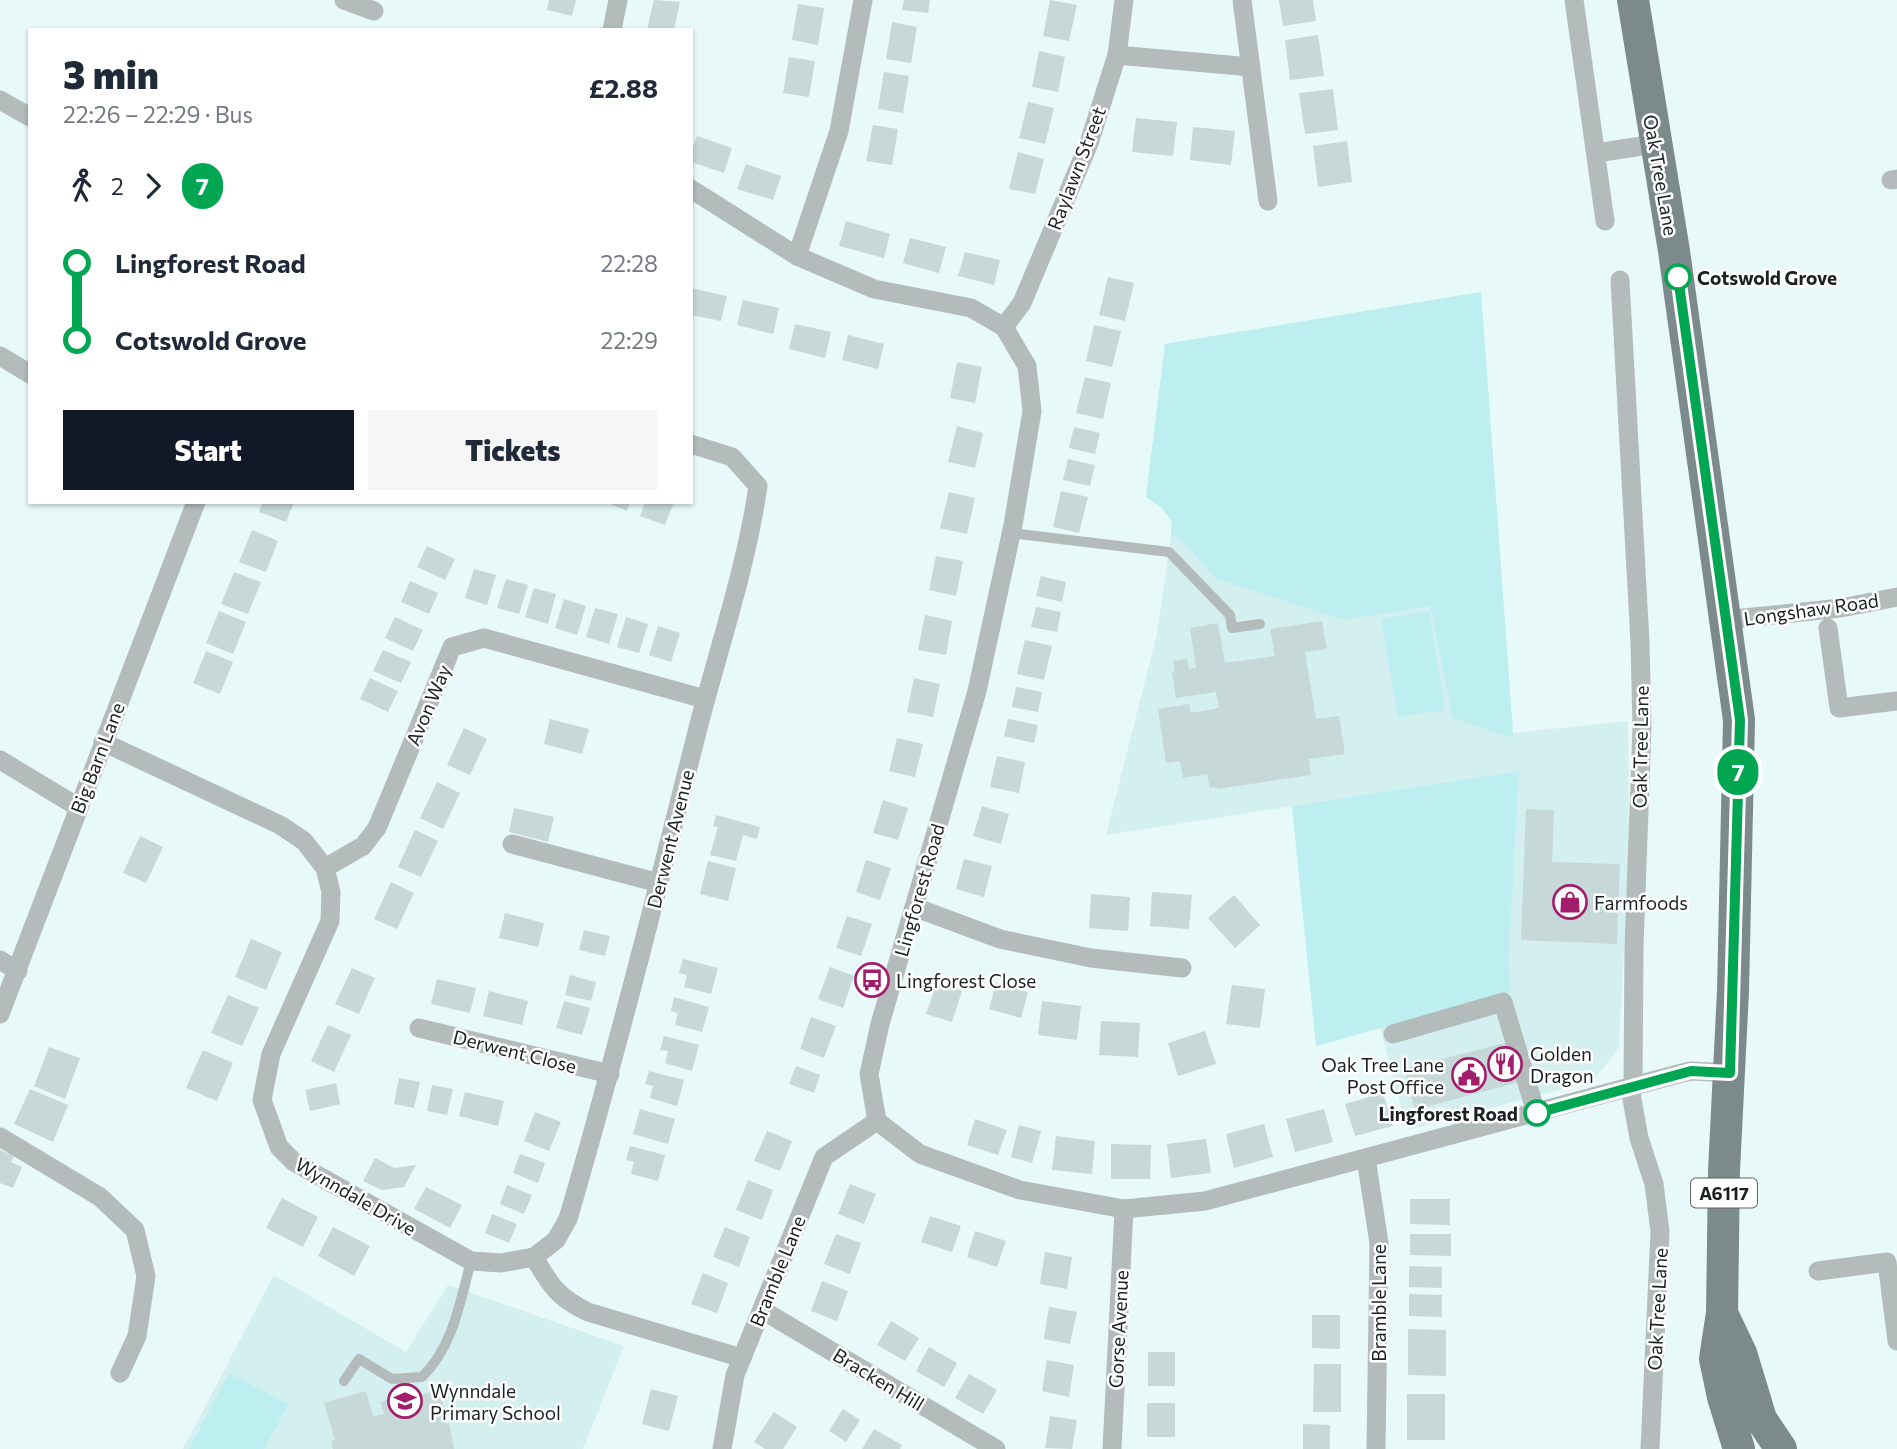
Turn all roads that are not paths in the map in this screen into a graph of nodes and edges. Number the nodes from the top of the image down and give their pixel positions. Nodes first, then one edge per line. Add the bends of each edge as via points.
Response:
1 (344, 0) edge
2 (618, 0) edge
3 (863, 0) edge
4 (1124, 0) edge
5 (1242, 0) edge
6 (1574, 0) edge
7 (1633, 0) edge
8 (373, 14) edge
9 (612, 28) edge
10 (1117, 55) junction
11 (1251, 67) junction
12 (0, 100) edge
13 (28, 116) edge
14 (1655, 144) junction
15 (1596, 153) junction
16 (693, 190) edge
17 (1268, 201) dead end
18 (1605, 221) dead end
19 (797, 256) junction
20 (1620, 281) dead end
21 (1004, 327) junction
22 (0, 356) edge
23 (28, 373) edge
24 (693, 445) edge
25 (195, 504) edge
26 (1011, 533) junction
27 (1897, 597) edge
28 (1724, 620) junction
29 (1259, 624) dead end
30 (1828, 628) dead end
31 (705, 699) junction
32 (1897, 701) edge
33 (103, 742) junction
34 (0, 760) edge
35 (78, 807) junction
36 (512, 844) dead end
37 (325, 868) junction
38 (659, 883) junction
39 (914, 907) junction
40 (0, 960) edge
41 (1182, 968) dead end
42 (19, 971) junction
43 (0, 1014) edge
44 (419, 1028) dead end
45 (1393, 1034) dead end
46 (1730, 1073) junction
47 (610, 1074) junction
48 (1632, 1088) junction
49 (1536, 1113) junction
50 (877, 1121) junction
51 (0, 1138) edge
52 (1366, 1158) junction
53 (1124, 1209) junction
54 (534, 1257) junction
55 (471, 1261) junction
56 (1818, 1271) dead end
57 (762, 1310) junction
58 (1722, 1312) junction
59 (1897, 1342) edge
60 (743, 1358) junction
61 (120, 1373) dead end
62 (344, 1381) dead end
63 (722, 1449) edge
64 (996, 1449) edge
65 (1112, 1449) edge
66 (1376, 1449) edge
67 (1650, 1449) edge
68 (1739, 1449) edge
69 (1780, 1449) edge

1 - 8 street
2 - 9 street
3 - 19 street via 839,131
4 - 10 street, Raylawn Street
5 - 11 street
6 - 15 street
7 - 14 main road, Oak Tree Lane / A6117
10 - 11 street
10 - 21 street, Raylawn Street via 1089,143 1022,303
11 - 17 street
12 - 13 street
14 - 15 street
14 - 28 main road, Oak Tree Lane / A6117
15 - 18 street
16 - 19 street
19 - 21 street via 874,289 971,308
20 - 48 street, Oak Tree Lane via 1642,715
21 - 26 street, Lingforest Road via 1027,366 1032,411
22 - 23 street
24 - 31 street, Derwent Avenue via 732,457 758,486 752,525
25 - 33 street, Big Barn Lane
26 - 29 lane via 1169,552 1230,615 1232,628
26 - 39 street, Lingforest Road via 977,691
27 - 28 street, Longshaw Road via 1841,608
28 - 46 main road, Oak Tree Lane / A6117 via 1740,720
30 - 32 street via 1839,708
31 - 37 street, Avon Way via 484,638 452,647 377,828 363,846
31 - 38 street, Derwent Avenue
33 - 35 street, Big Barn Lane
33 - 37 street, Wynndale Drive via 280,825 304,841
34 - 35 street
35 - 42 street, Big Barn Lane
36 - 38 street
37 - 55 street, Wynndale Drive via 331,892 330,921 271,1054 262,1100 279,1147 294,1162
38 - 47 street, Derwent Avenue
39 - 41 street via 1000,939 1091,958
39 - 50 street, Lingforest Road via 869,1074
40 - 42 street
42 - 43 street, Big Barn Lane
44 - 47 street, Derwent Close
45 - 49 street via 1503,1002
46 - 48 street via 1691,1071
46 - 58 main road, Oak Tree Lane / A6117
47 - 54 street, Derwent Avenue via 568,1219 556,1240
48 - 49 street
48 - 67 street, Oak Tree Lane via 1660,1231
49 - 52 street
50 - 53 street via 920,1154 1020,1190
50 - 57 street, Bramble Lane via 824,1157
51 - 61 street via 100,1197 135,1230 146,1276 137,1336
52 - 53 street via 1205,1201
52 - 66 street, Bramble Lane via 1379,1244
53 - 65 street, Gorse Avenue
54 - 55 street, Wynndale Drive via 501,1263
54 - 60 street via 552,1288 575,1306
55 - 62 lane via 449,1338 422,1377 392,1379 359,1359
56 - 59 street via 1887,1262
57 - 60 street, Bramble Lane
57 - 64 street, Bracken Hill
58 - 68 main road, Oak Tree Lane / A6117 via 1715,1359
58 - 69 main road, Oak Tree Lane / A6117 via 1741,1353 1761,1419
60 - 63 street, Bramble Lane via 735,1375

